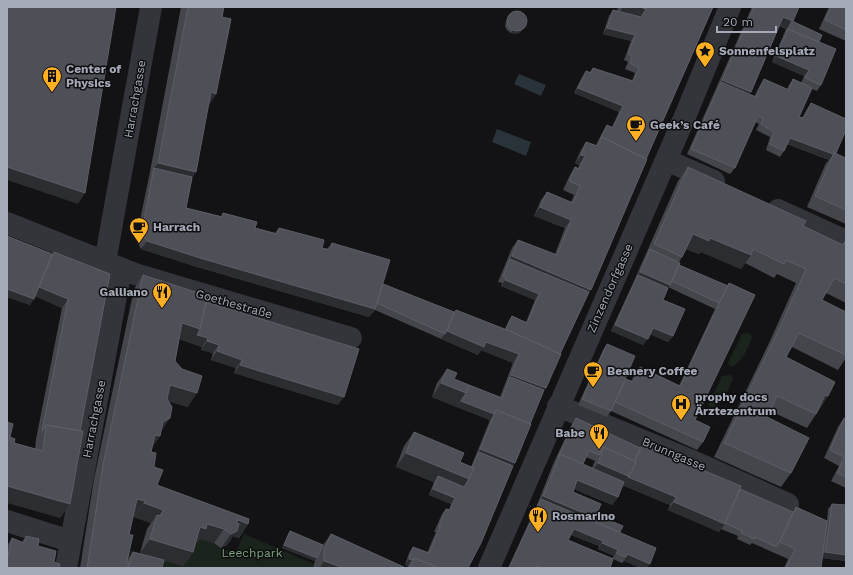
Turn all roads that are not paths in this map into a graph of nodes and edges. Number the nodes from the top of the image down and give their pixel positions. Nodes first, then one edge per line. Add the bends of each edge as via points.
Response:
1 (152, 7) edge
2 (730, 7) edge
3 (666, 160) junction
4 (731, 189) edge
5 (760, 202) edge
6 (7, 223) edge
7 (846, 241) edge
8 (113, 266) junction
9 (351, 338) dead end
10 (558, 406) junction
11 (788, 504) dead end
12 (7, 521) edge
13 (70, 541) junction
14 (66, 568) edge
15 (489, 568) edge

1 - 8 street, Harrachgasse
2 - 3 street, Zinzendorfgasse
3 - 4 street
3 - 10 street, Zinzendorfgasse
5 - 7 street
6 - 8 street, Goethestraße
8 - 9 street, Goethestraße
8 - 13 street, Harrachgasse
10 - 11 street, Brunngasse
10 - 15 street, Zinzendorfgasse
12 - 13 street
13 - 14 street, Harrachgasse

